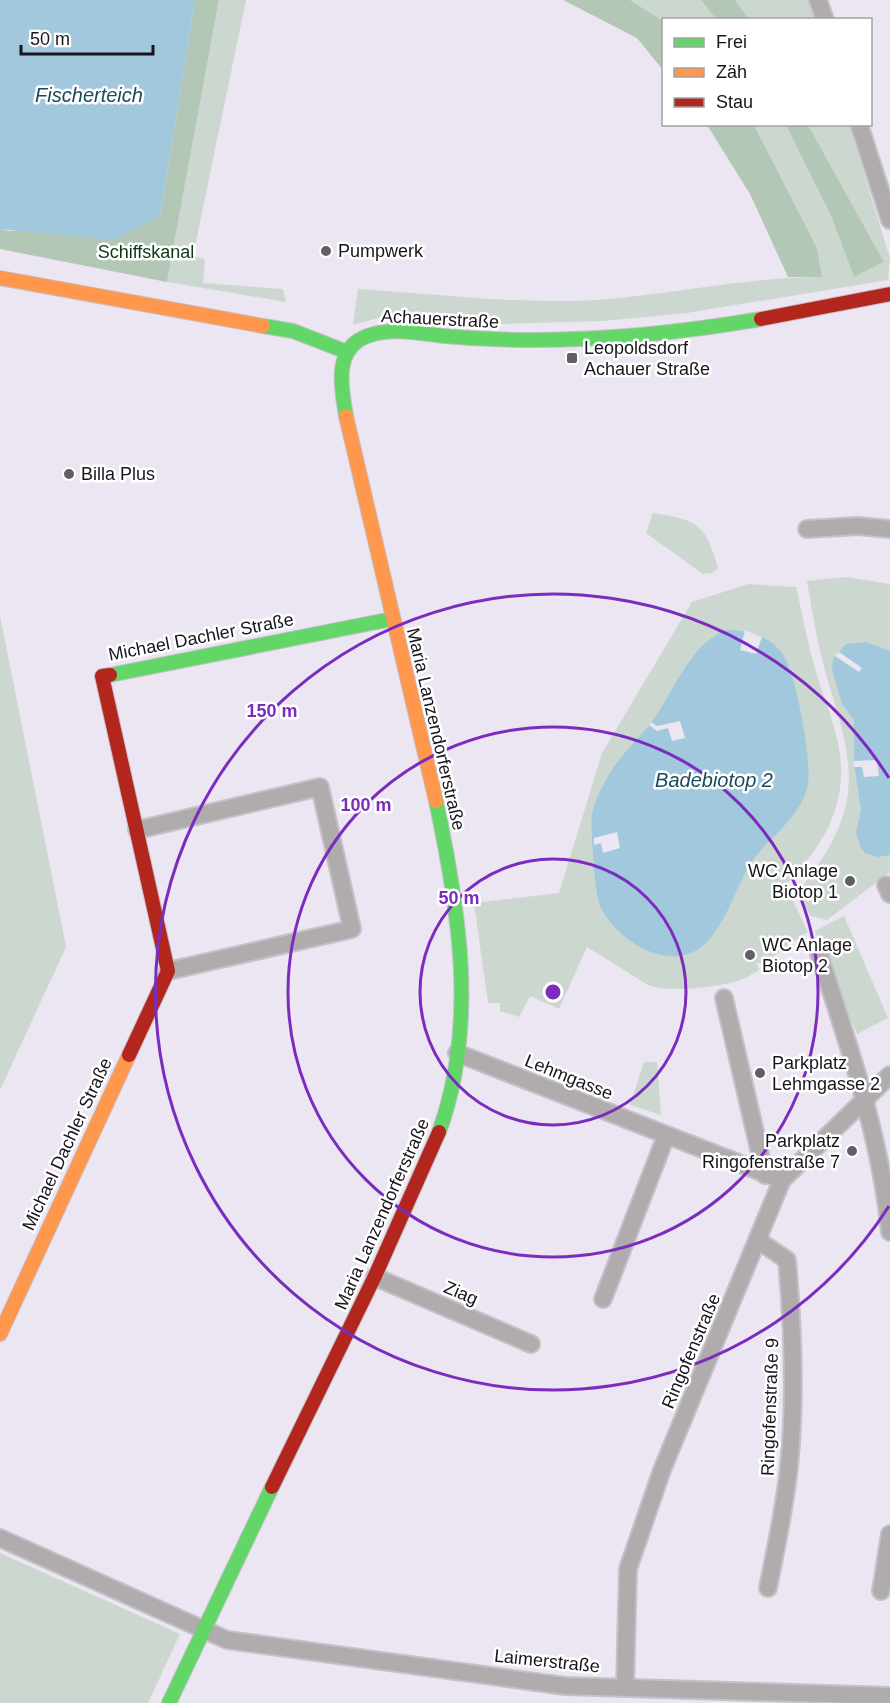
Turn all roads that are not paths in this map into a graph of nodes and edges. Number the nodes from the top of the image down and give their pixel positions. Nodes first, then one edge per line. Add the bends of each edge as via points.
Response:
1 (818, 0) edge
2 (824, 18) edge
3 (860, 126) edge
4 (890, 220) edge
5 (0, 278) edge
6 (890, 294) edge
7 (347, 352) junction
8 (807, 529) dead end
9 (890, 529) edge
10 (392, 619) junction
11 (136, 830) junction
12 (819, 954) dead end
13 (168, 971) junction
14 (724, 998) dead end
15 (457, 1053) junction
16 (890, 1075) edge
17 (866, 1098) junction
18 (666, 1136) junction
19 (765, 1175) junction
20 (782, 1180) junction
21 (890, 1232) edge
22 (759, 1241) junction
23 (375, 1277) junction
24 (603, 1299) dead end
25 (0, 1334) edge
26 (531, 1344) dead end
27 (890, 1534) edge
28 (0, 1538) edge
29 (768, 1588) dead end
30 (881, 1591) dead end
31 (204, 1630) junction
32 (625, 1687) junction
33 (890, 1696) edge
34 (169, 1703) edge

1 - 2 street
3 - 4 street
5 - 7 street via 293,332
6 - 7 street, Achauerstraße via 817,310 636,335 518,341 387,331 357,341
7 - 10 street, Maria Lanzendorferstraße via 343,361 345,405
8 - 9 street
10 - 11 street, Michael Dachler Straße via 102,676
10 - 15 street, Maria Lanzendorferstraße via 436,800 458,923 463,992
11 - 13 street, Michael Dachler Straße
11 - 13 street via 320,787 352,929
12 - 17 street
13 - 25 street, Michael Dachler Straße
14 - 19 street
15 - 18 street, Lehmgasse
15 - 23 street, Maria Lanzendorferstraße via 448,1106
16 - 17 street, Ringofenstraße
17 - 20 street, Ringofenstraße
17 - 21 street via 882,1168
18 - 19 street, Lehmgasse
18 - 24 street
19 - 20 street, Lehmgasse
20 - 22 street, Ringofenstraße
22 - 29 street, Ringofenstraße 9 via 787,1260 792,1326 789,1467
22 - 32 street, Ringofenstraße via 662,1470 628,1569
23 - 26 street, Ziag
23 - 31 street, Maria Lanzendorferstraße
27 - 30 street
28 - 31 street
31 - 32 street, Laimerstraße via 227,1640 273,1647 565,1686
31 - 34 street, Maria Lanzendorferstraße
32 - 33 street, Laimerstraße

